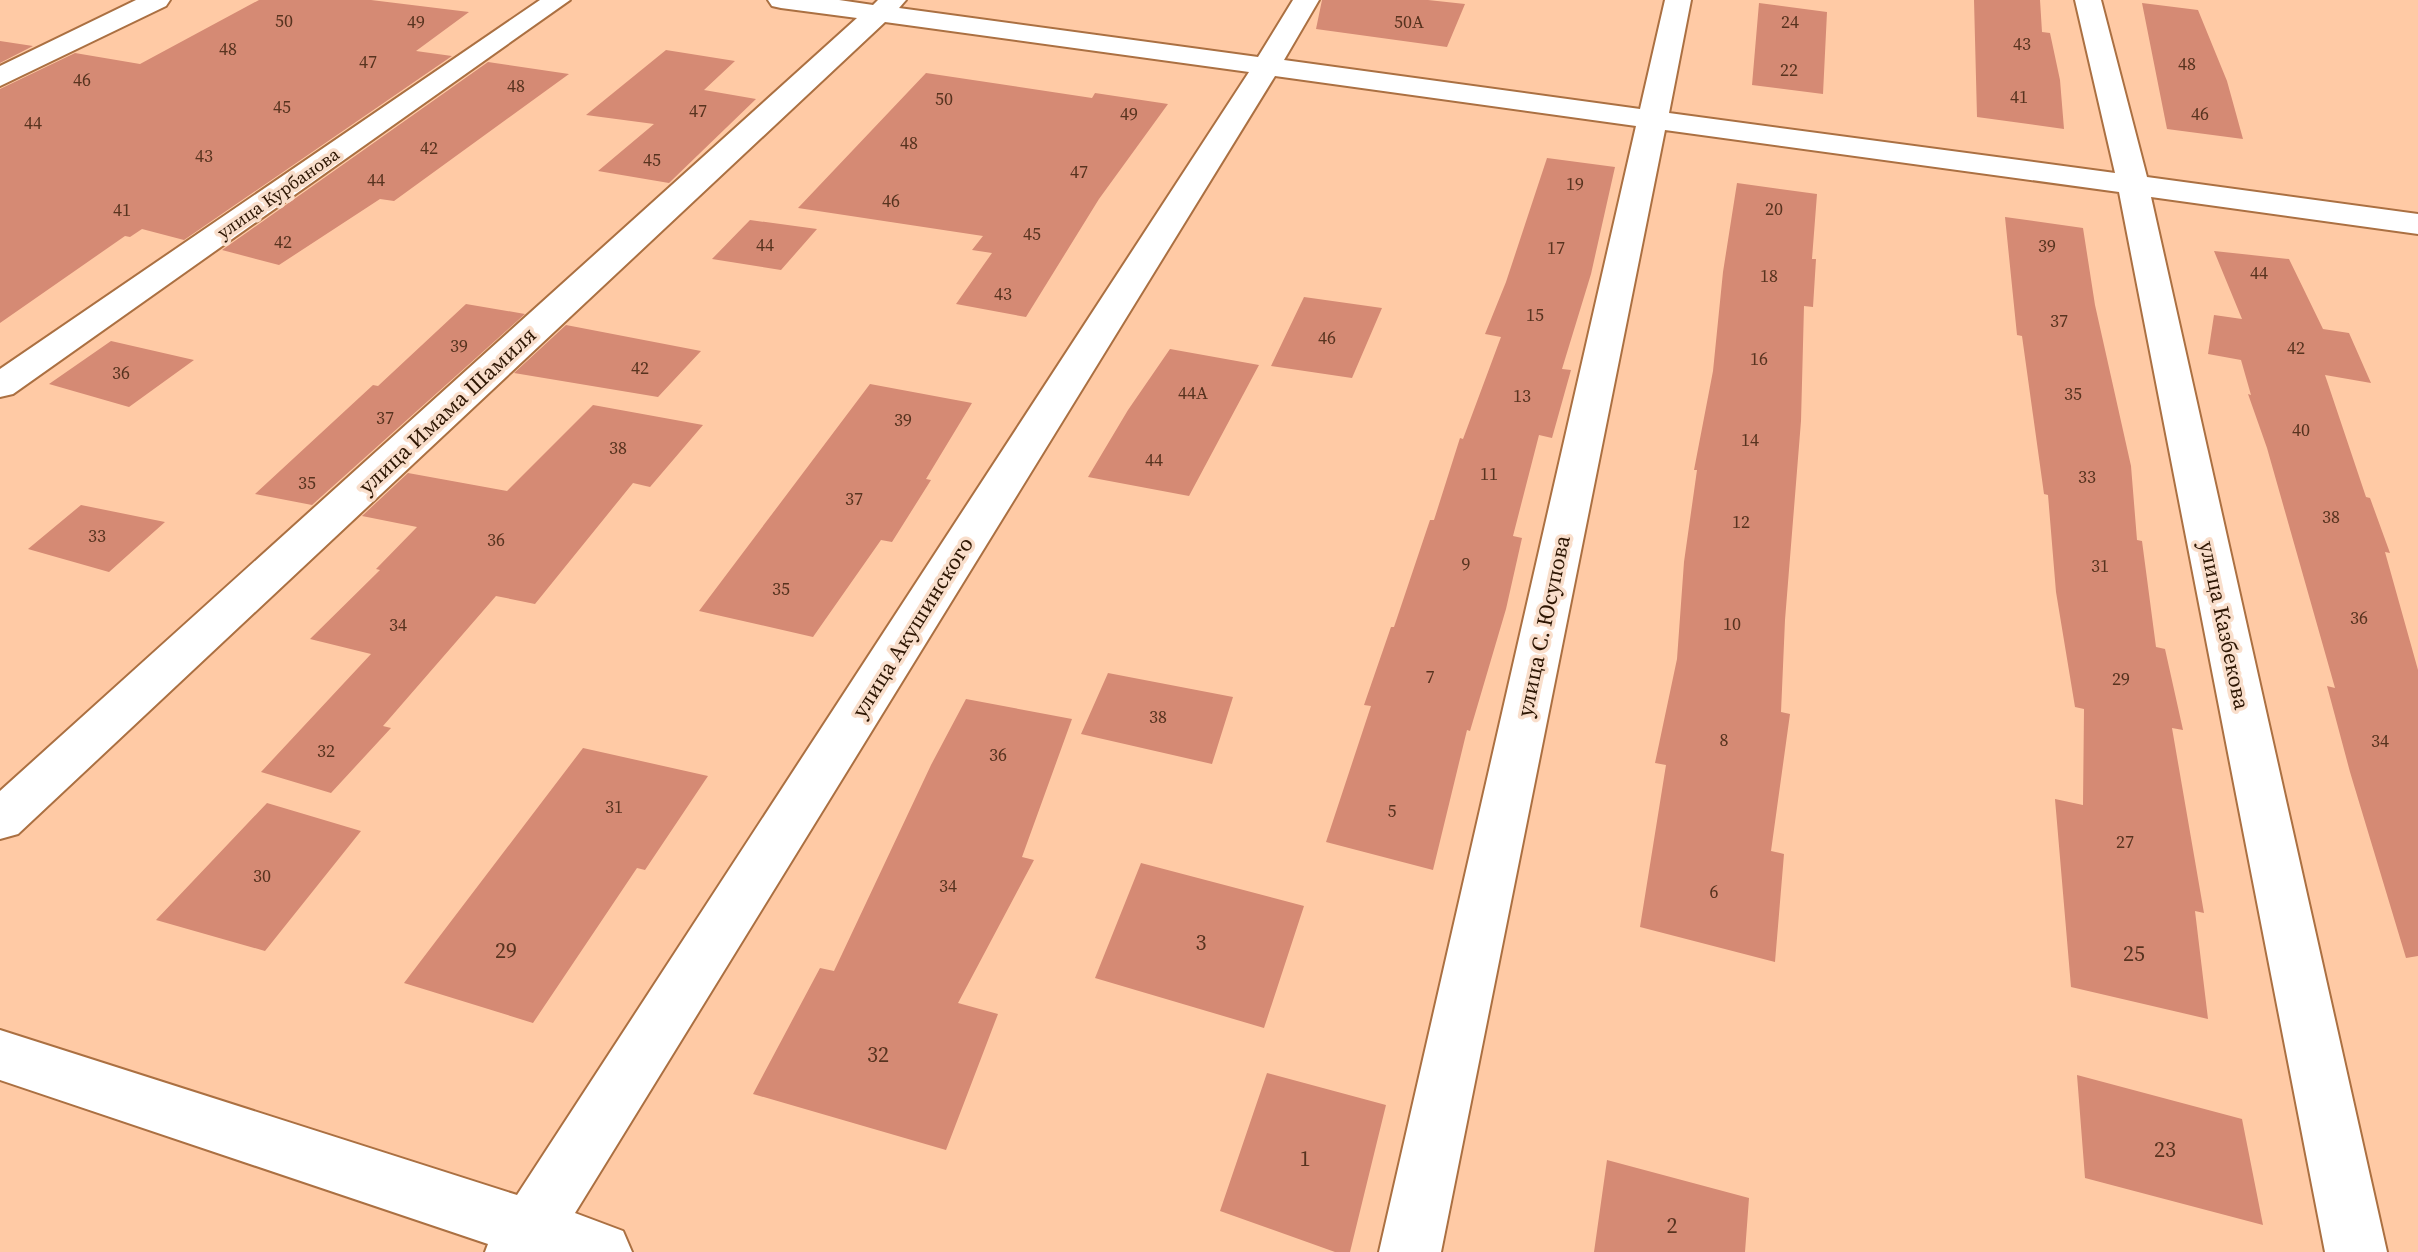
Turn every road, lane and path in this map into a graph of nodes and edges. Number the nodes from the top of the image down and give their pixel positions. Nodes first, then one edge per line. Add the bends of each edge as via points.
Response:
1 (157, 0) edge
2 (557, 0) edge
3 (781, 0) edge
4 (1306, 0) edge
5 (1678, 0) edge
6 (2088, 0) edge
7 (886, 7) edge
8 (1267, 66) junction
9 (0, 77) edge
10 (1651, 119) junction
11 (2133, 185) junction
12 (2418, 224) edge
13 (0, 386) edge
14 (0, 820) edge
15 (0, 1055) edge
16 (523, 1240) edge
17 (601, 1252) edge
18 (1410, 1252) edge
19 (2356, 1252) edge

1 - 9 street
2 - 13 street, улица Курбанова
3 - 7 street
4 - 8 street, улица Акушинского
5 - 10 street, улица С. Юсупова
6 - 11 street, улица Казбекова
7 - 8 street
7 - 14 street, улица Имама Шамиля
8 - 10 street
8 - 16 street, улица Акушинского
10 - 11 street
10 - 18 street, улица С. Юсупова
11 - 12 street
11 - 19 street, улица Казбекова
15 - 16 street
16 - 17 street

